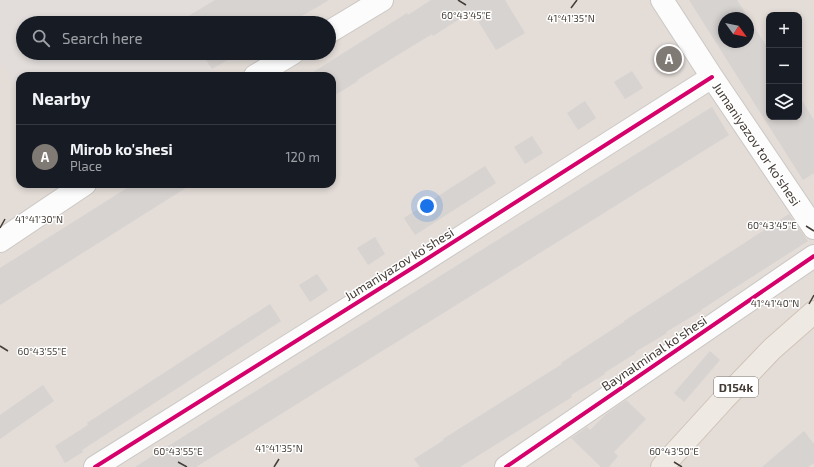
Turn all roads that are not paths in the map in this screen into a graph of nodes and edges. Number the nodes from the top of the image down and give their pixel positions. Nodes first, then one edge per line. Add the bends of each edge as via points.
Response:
1 (382, 0) edge
2 (662, 0) edge
3 (336, 28) edge
4 (281, 60) edge
5 (262, 72) edge
6 (712, 77) junction
7 (79, 188) edge
8 (814, 228) edge
9 (0, 241) edge
10 (814, 256) edge
11 (814, 312) edge
12 (95, 467) edge
13 (506, 467) edge
14 (662, 467) edge

1 - 3 street
2 - 6 street, Jumaniyazov tor ko'shesi
4 - 5 street
6 - 8 street, Jumaniyazov tor ko'shesi
6 - 12 street, Jumaniyazov ko'shesi
7 - 9 street
10 - 13 street, Baynalminal ko'shesi
11 - 14 main road, D154k via 722,400

